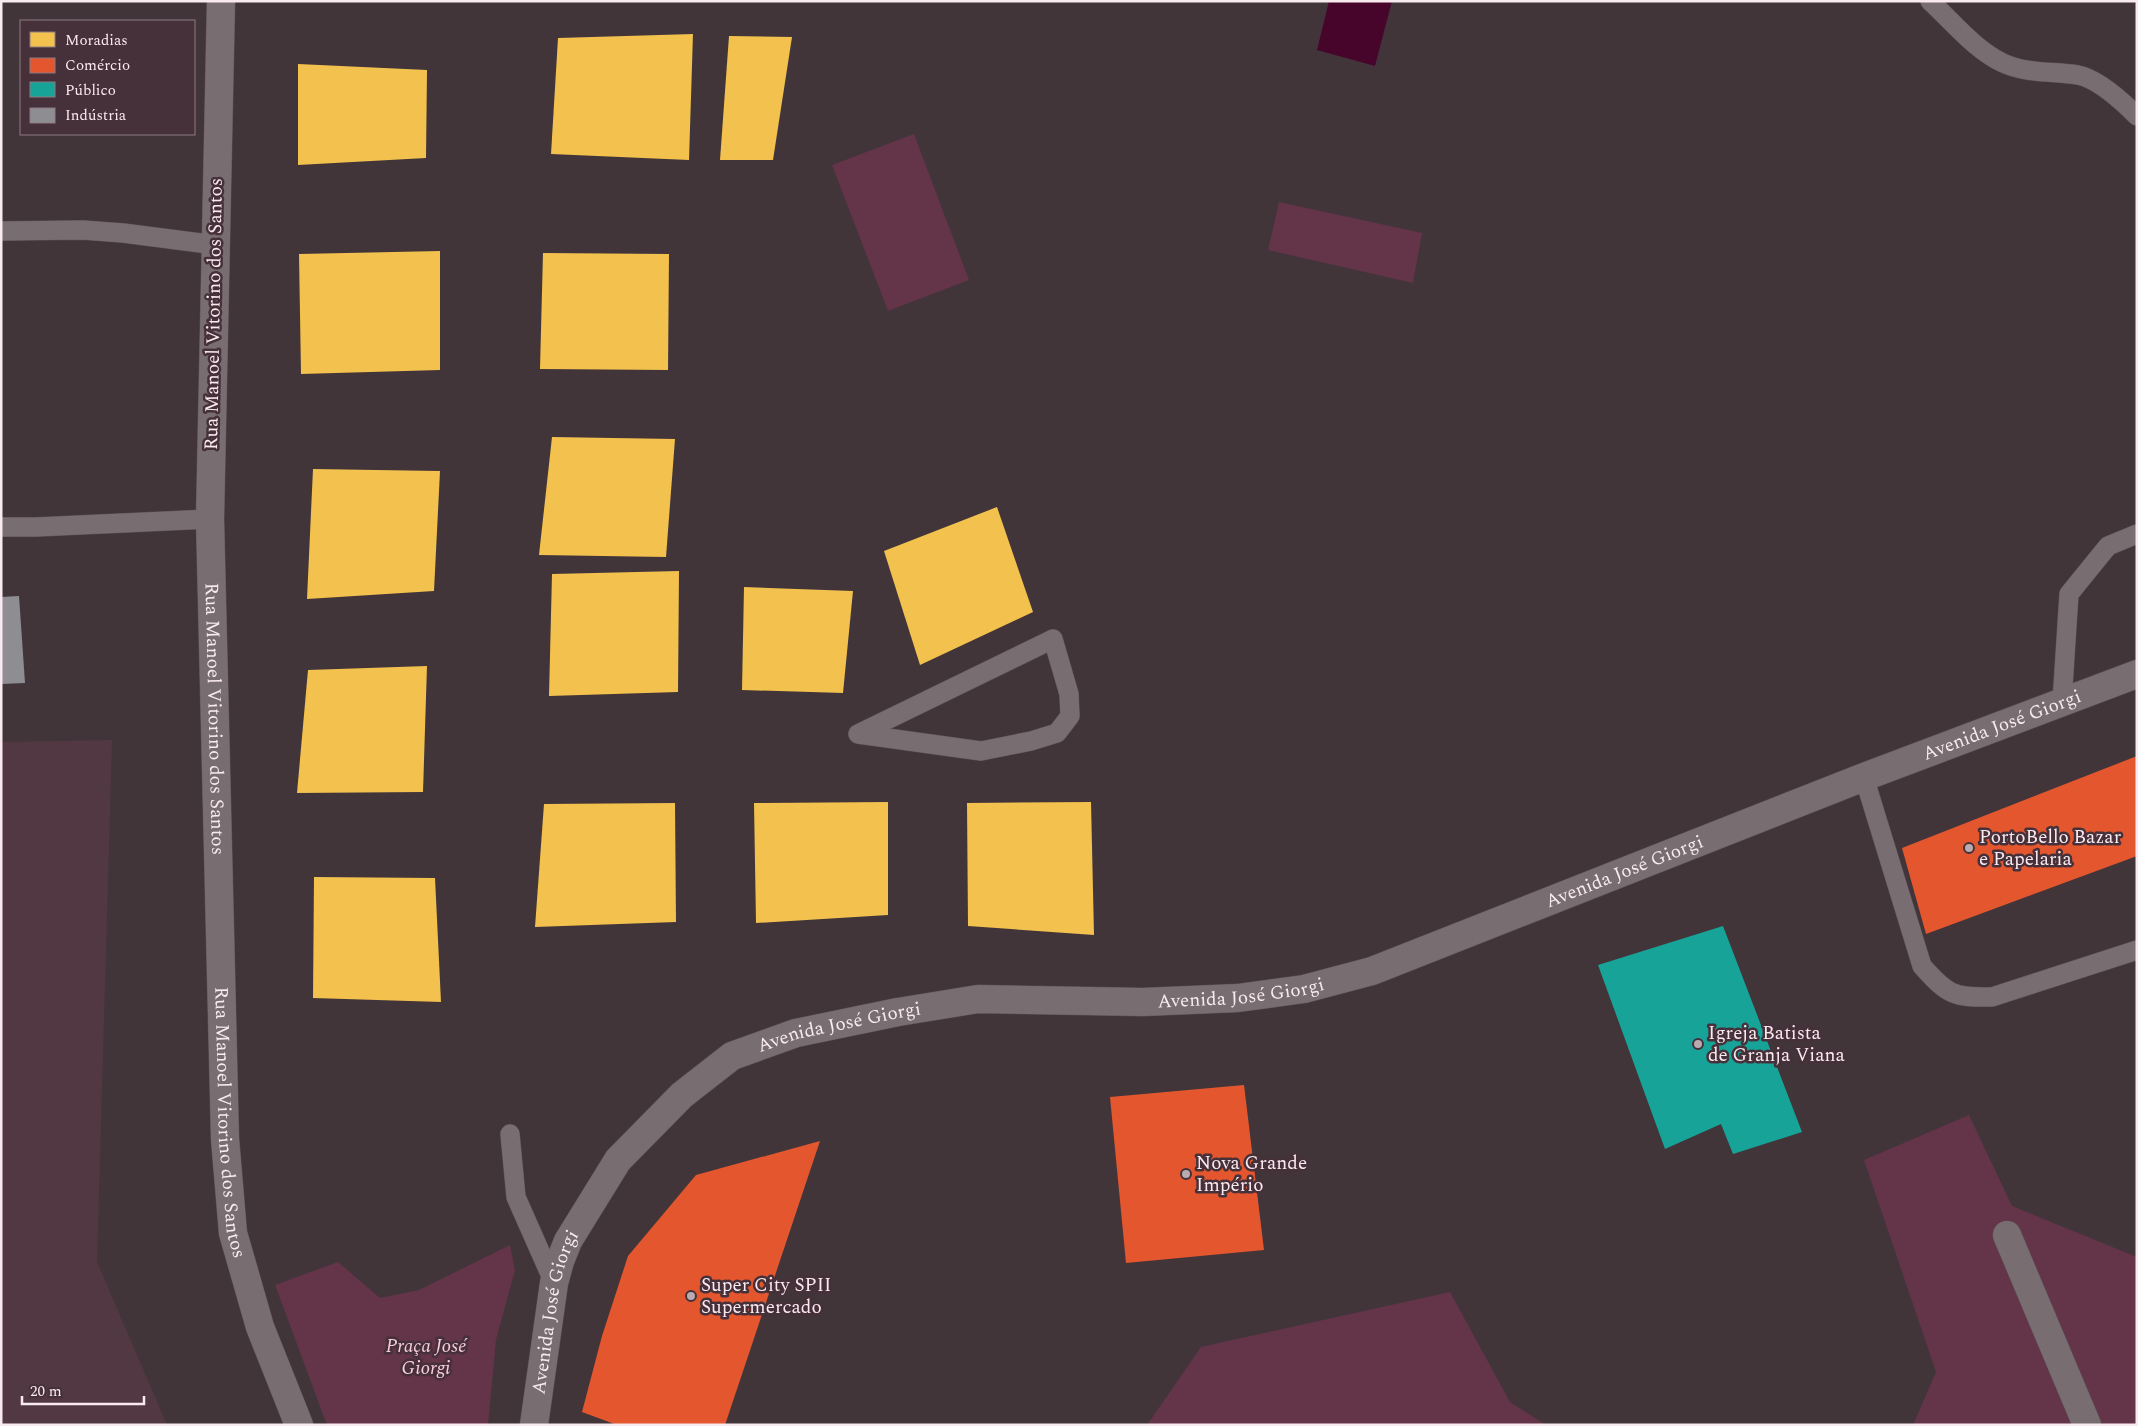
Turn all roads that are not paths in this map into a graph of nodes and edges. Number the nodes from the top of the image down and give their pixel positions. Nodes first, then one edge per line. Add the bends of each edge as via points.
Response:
1 (221, 1) edge
2 (1930, 1) edge
3 (2137, 116) edge
4 (1, 231) edge
5 (216, 245) junction
6 (210, 519) junction
7 (1, 527) edge
8 (2137, 534) edge
9 (2137, 674) edge
10 (2062, 702) junction
11 (858, 734) joint
12 (1864, 777) junction
13 (2137, 950) edge
14 (510, 1134) dead end
15 (2007, 1234) dead end
16 (554, 1283) junction
17 (299, 1425) edge
18 (534, 1425) edge
19 (2088, 1425) edge

1 - 5 street, Rua Manoel Vitorino dos Santos
2 - 3 lane via 1981,50 2003,63 2029,72 2080,76 2105,89
4 - 5 lane via 91,230
5 - 6 street, Rua Manoel Vitorino dos Santos
6 - 7 lane
6 - 17 street, Rua Manoel Vitorino dos Santos via 225,1138 233,1233 260,1327
8 - 10 lane via 2108,546 2069,594
9 - 10 street, Avenida José Giorgi
10 - 12 street, Avenida José Giorgi
11 - 11 lane via 1018,656 1053,639 1069,694 1070,716 1057,734 981,751
12 - 13 lane via 1922,966 1942,989 1967,997 1992,997
12 - 16 street, Avenida José Giorgi via 1372,971 1304,989 1238,998 1143,1002 978,999 796,1033 732,1056 682,1095 618,1160 568,1240
14 - 16 lane via 516,1197
15 - 19 street
16 - 18 street, Avenida José Giorgi

